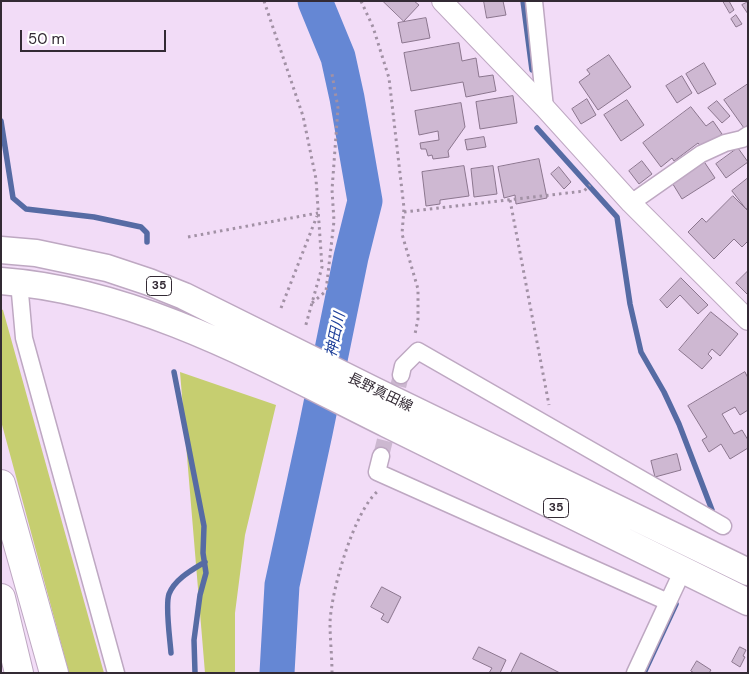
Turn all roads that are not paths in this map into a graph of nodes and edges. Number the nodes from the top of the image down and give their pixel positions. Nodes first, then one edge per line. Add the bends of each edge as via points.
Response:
1 (442, 1) edge
2 (534, 1) edge
3 (545, 108) junction
4 (748, 135) edge
5 (631, 203) junction
6 (1, 250) edge
7 (10, 282) edge
8 (748, 320) edge
9 (402, 370) tunnel mouth
10 (369, 402) junction
11 (381, 456) tunnel mouth
12 (1, 484) edge
13 (723, 526) dead end
14 (683, 570) junction
15 (748, 572) edge
16 (1, 598) edge
17 (668, 602) junction
18 (748, 602) edge
19 (19, 673) edge
20 (54, 673) edge
21 (116, 673) edge
22 (635, 673) edge

1 - 3 street
2 - 3 street
3 - 5 street
4 - 5 street via 701,154
5 - 8 street
6 - 10 main road, 長野真田線 / 35 via 67,258 107,268 184,296 305,356
7 - 10 main road, 長野真田線 / 35 via 77,292 152,315 300,381
7 - 21 street
9 - 13 street via 418,351
10 - 14 main road, 長野真田線 / 35
10 - 15 main road, 長野真田線 / 35
11 - 17 street via 377,472
12 - 20 highway
14 - 17 street
14 - 18 main road, 長野真田線 / 35
16 - 19 highway
17 - 22 street

